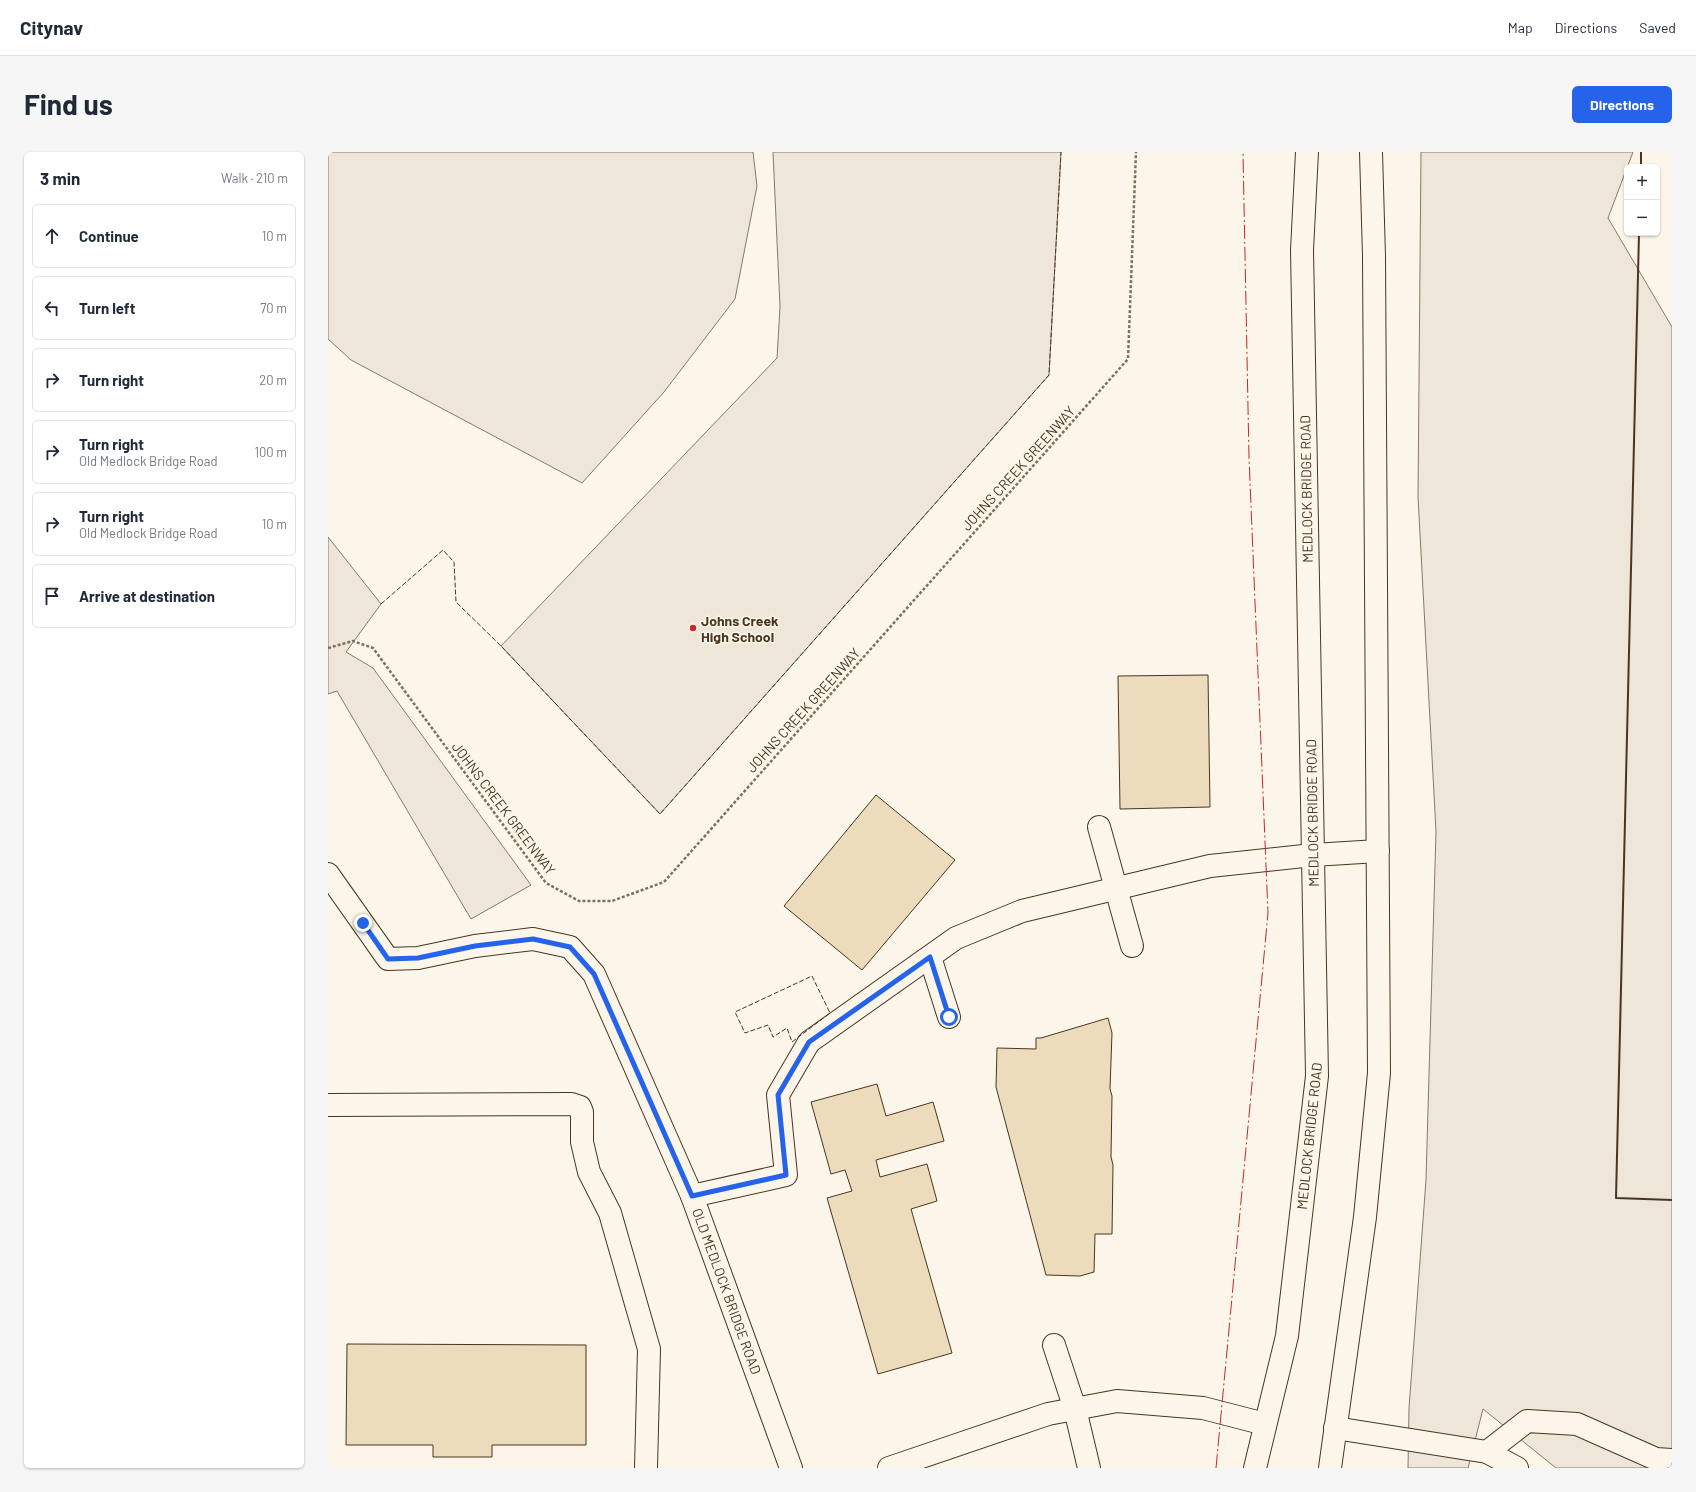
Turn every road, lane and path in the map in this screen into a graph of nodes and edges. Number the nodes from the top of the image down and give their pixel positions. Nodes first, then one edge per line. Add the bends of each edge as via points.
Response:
1 (1136, 152) edge
2 (1307, 152) edge
3 (1371, 152) edge
4 (328, 648) edge
5 (1099, 827) dead end
6 (1378, 851) junction
7 (1313, 855) junction
8 (328, 874) edge
9 (1116, 888) junction
10 (1132, 946) dead end
11 (930, 957) junction
12 (949, 1017) dead end
13 (328, 1105) edge
14 (692, 1196) junction
15 (1054, 1345) dead end
16 (1075, 1409) junction
17 (1265, 1424) junction
18 (1335, 1428) junction
19 (1488, 1452) junction
20 (1672, 1460) edge
21 (931, 1461) edge
22 (646, 1468) edge
23 (791, 1468) edge
24 (889, 1468) edge
25 (1089, 1468) edge
26 (1255, 1468) edge
27 (1330, 1468) edge
28 (1517, 1468) edge

1 - 4 path, JOHNS CREEK GREENWAY via 1128,359 664,882 612,901 578,901 546,883 373,648 353,641
2 - 7 main road, MEDLOCK BRIDGE ROAD via 1302,250
3 - 6 main road
5 - 9 main road
6 - 7 main road
6 - 18 main road via 1379,1073 1365,1217
7 - 9 main road via 1210,866
7 - 17 main road, MEDLOCK BRIDGE ROAD via 1317,1076 1287,1336
8 - 14 main road, OLD MEDLOCK BRIDGE ROAD via 388,959 418,958 475,946 533,939 570,947 594,974
9 - 10 main road
9 - 11 main road via 1022,911 956,938
11 - 12 main road
11 - 14 main road via 809,1042 778,1095 786,1175
13 - 22 main road via 571,1104 580,1107 582,1142 589,1172 610,1213 649,1349
14 - 23 main road, OLD MEDLOCK BRIDGE ROAD
15 - 16 main road
16 - 17 main road via 1117,1401 1203,1408
16 - 21 main road via 1048,1414
16 - 25 main road
17 - 26 main road, MEDLOCK BRIDGE ROAD
18 - 19 main road
18 - 27 main road
19 - 20 main road via 1528,1421 1577,1424 1656,1459
19 - 28 main road
21 - 24 main road

